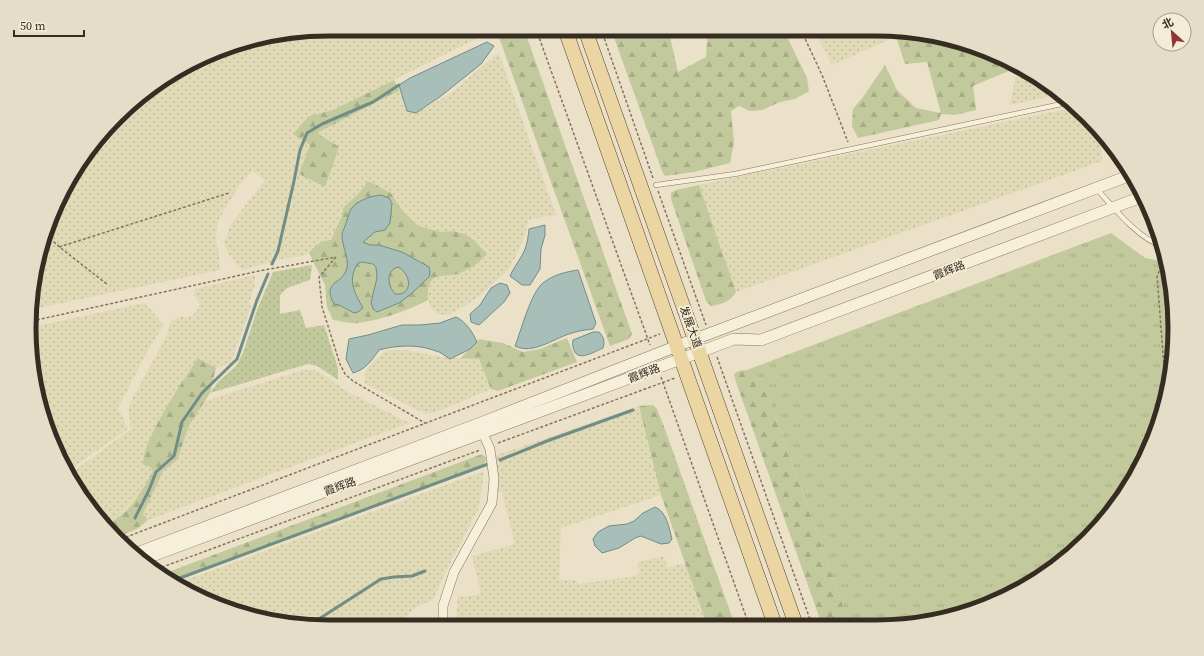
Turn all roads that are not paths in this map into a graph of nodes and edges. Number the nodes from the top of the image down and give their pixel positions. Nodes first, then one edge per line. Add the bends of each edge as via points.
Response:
1 (567, 36) edge
2 (587, 36) edge
3 (1063, 104) edge
4 (1126, 177) edge
5 (656, 185) dead end
6 (1096, 188) junction
7 (1138, 198) edge
8 (1113, 208) junction
9 (1156, 244) edge
10 (697, 345) junction
11 (679, 352) junction
12 (481, 429) junction
13 (140, 552) edge
14 (147, 558) edge
15 (443, 620) edge
16 (773, 620) edge
17 (794, 620) edge

1 - 11 main road, 发展大道
2 - 10 main road, 发展大道
3 - 5 lane via 735,174
4 - 6 street, 霞辉路
6 - 8 lane
6 - 10 street, 霞辉路
7 - 8 street, 霞辉路
8 - 9 lane via 1139,234
8 - 10 street, 霞辉路 via 761,340 734,339
10 - 11 street, 霞辉路
10 - 17 main road, 发展大道
11 - 12 street, 霞辉路 via 654,355
11 - 12 street, 霞辉路 via 658,367
11 - 16 main road, 发展大道
12 - 13 street, 霞辉路
12 - 14 street, 霞辉路
12 - 15 street via 489,446 494,479 492,503 454,572 443,606

